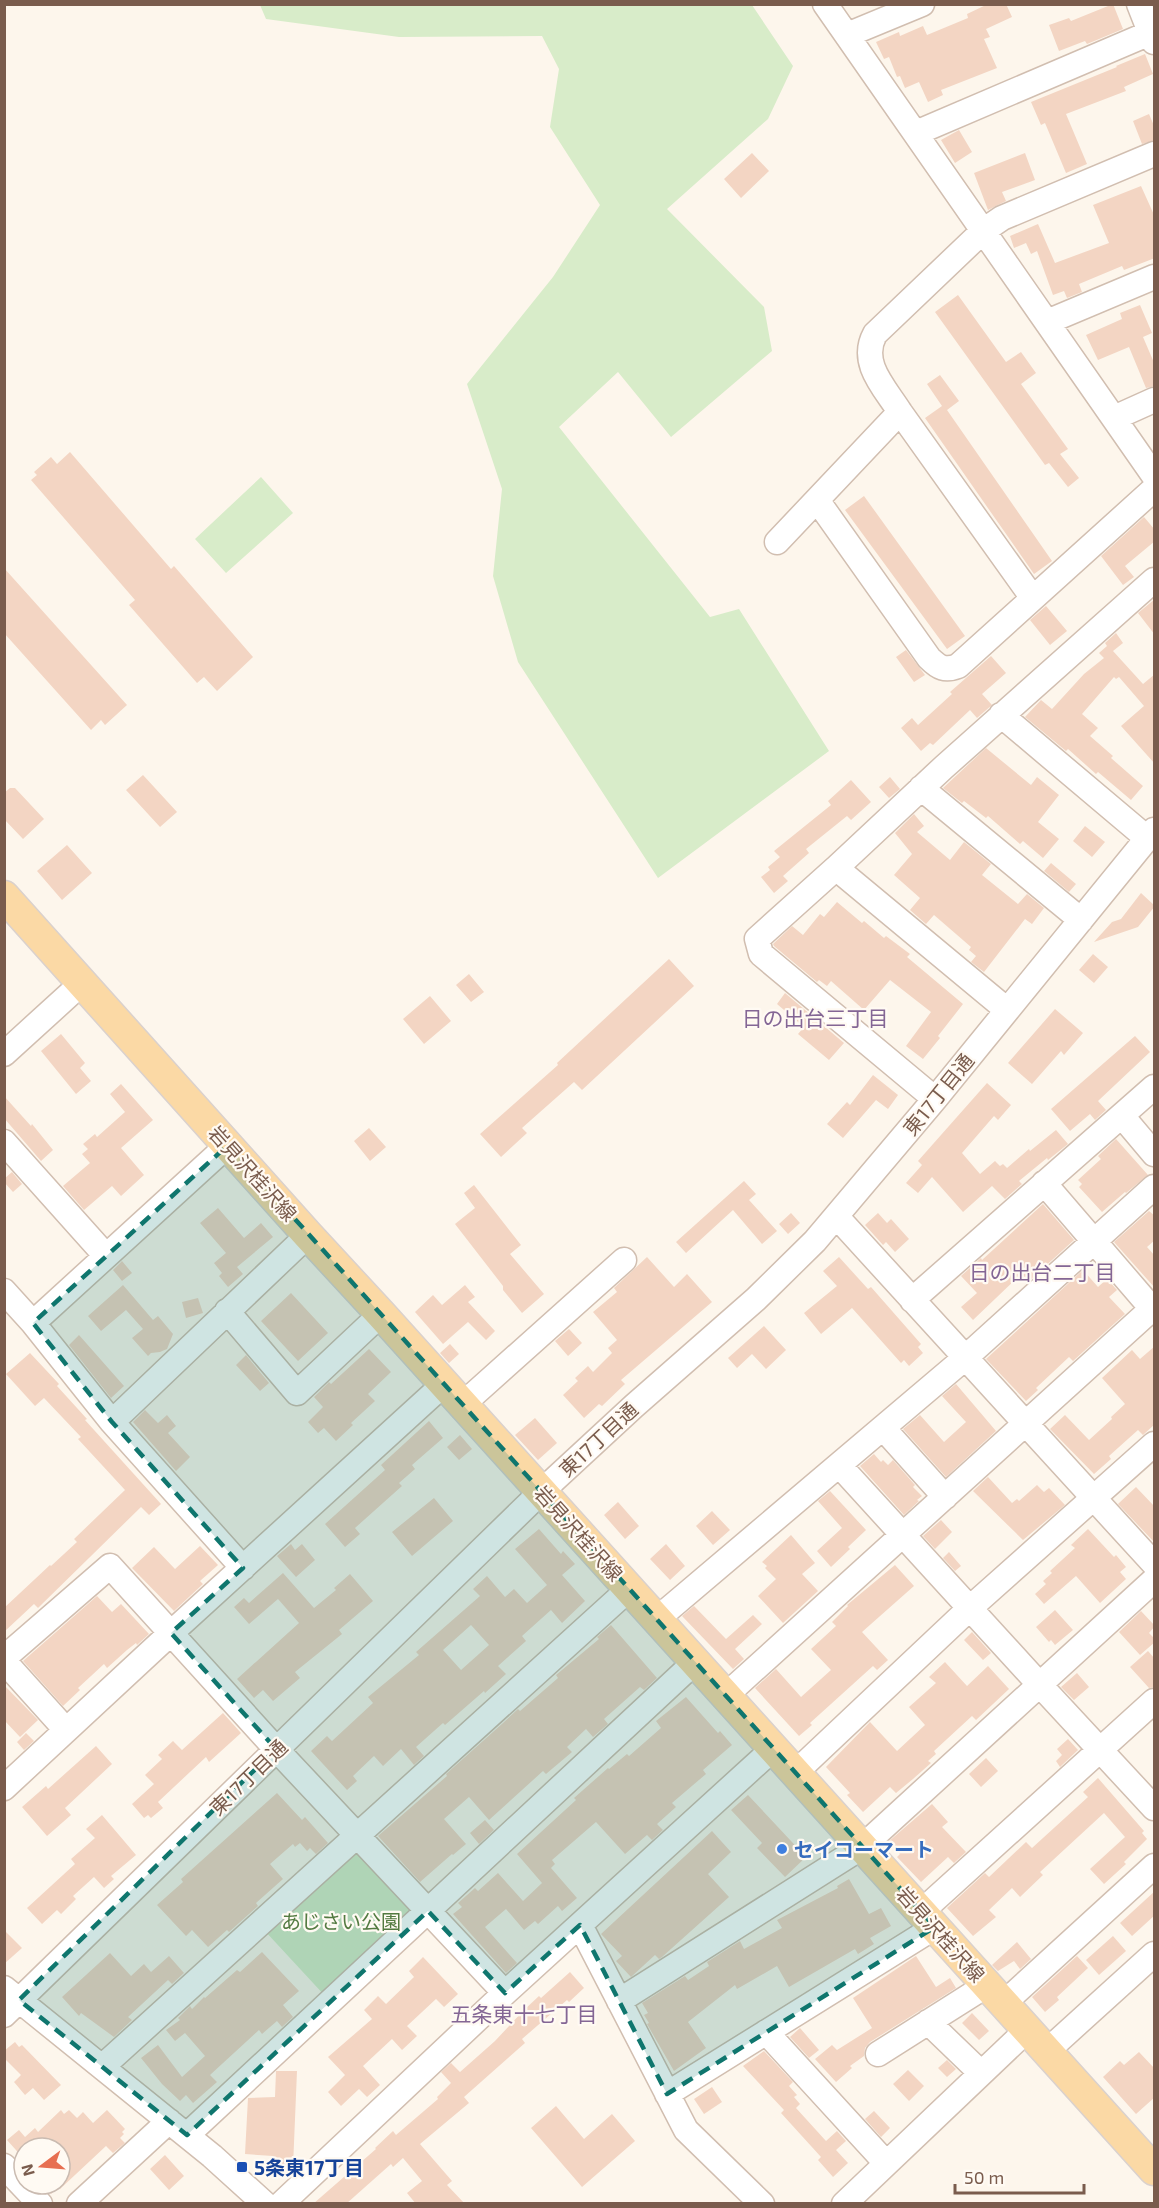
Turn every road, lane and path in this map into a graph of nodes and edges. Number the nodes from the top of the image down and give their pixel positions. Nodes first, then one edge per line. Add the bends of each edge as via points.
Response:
1 (825, 4) edge
2 (922, 4) edge
3 (1139, 4) edge
4 (847, 36) junction
5 (1152, 38) edge
6 (916, 133) junction
7 (1155, 154) edge
8 (983, 231) junction
9 (1155, 277) edge
10 (1047, 322) junction
11 (1155, 400) edge
12 (900, 412) junction
13 (1114, 418) junction
14 (1155, 476) edge
15 (1155, 489) edge
16 (817, 500) junction
17 (777, 542) dead end
18 (1155, 580) edge
19 (1032, 597) junction
20 (1001, 716) junction
21 (921, 788) junction
22 (1151, 835) edge
23 (836, 868) junction
24 (4, 896) edge
25 (1081, 920) junction
26 (82, 983) junction
27 (1007, 1010) junction
28 (4, 1054) edge
29 (1155, 1088) edge
30 (935, 1099) junction
31 (1122, 1116) junction
32 (4, 1142) edge
33 (228, 1145) junction
34 (1155, 1154) edge
35 (1044, 1183) junction
36 (1155, 1187) edge
37 (837, 1216) junction
38 (308, 1235) junction
39 (1093, 1240) junction
40 (106, 1256) junction
41 (624, 1260) dead end
42 (4, 1291) edge
43 (912, 1300) junction
44 (1154, 1309) edge
45 (227, 1311) junction
46 (381, 1314) junction
47 (33, 1323) junction
48 (965, 1358) junction
49 (454, 1394) junction
50 (112, 1422) junction
51 (1026, 1425) junction
52 (883, 1428) junction
53 (1155, 1444) edge
54 (839, 1465) junction
55 (542, 1491) junction
56 (945, 1497) junction
57 (1094, 1497) junction
58 (902, 1534) junction
59 (1155, 1564) edge
60 (243, 1568) junction
61 (1155, 1580) edge
62 (629, 1589) junction
63 (970, 1608) junction
64 (657, 1619) junction
65 (171, 1633) junction
66 (4, 1660) edge
67 (695, 1662) junction
68 (1039, 1684) junction
69 (725, 1696) junction
70 (1155, 1701) edge
71 (66, 1730) junction
72 (276, 1749) junction
73 (774, 1749) junction
74 (1100, 1750) junction
75 (795, 1773) junction
76 (7, 1780) edge
77 (1155, 1808) edge
78 (357, 1836) junction
79 (862, 1847) junction
80 (1155, 1866) edge
81 (428, 1911) junction
82 (928, 1919) junction
83 (580, 1925) junction
84 (1155, 1954) edge
85 (505, 1993) junction
86 (995, 1994) junction
87 (10, 2001) edge
88 (619, 2001) junction
89 (928, 2022) junction
90 (766, 2032) junction
91 (1037, 2040) junction
92 (878, 2054) dead end
93 (103, 2066) junction
94 (981, 2073) junction
95 (667, 2094) junction
96 (178, 2128) junction
97 (886, 2163) junction
98 (4, 2166) edge
99 (1155, 2170) edge
100 (40, 2204) edge
101 (79, 2204) edge
102 (265, 2204) edge
103 (281, 2204) edge
104 (762, 2204) edge
105 (844, 2204) edge

1 - 4 street
2 - 4 street
3 - 5 street
4 - 6 street
5 - 6 street
6 - 8 street
7 - 8 street via 1002,218
8 - 10 street
8 - 12 street via 874,334 868,352 872,369
9 - 10 street
10 - 13 street
11 - 13 street
12 - 16 street
12 - 19 street
13 - 14 street
15 - 19 street
16 - 17 street
16 - 19 street via 938,667 957,666
18 - 20 street
20 - 21 street
20 - 22 street
21 - 23 street
21 - 25 street
22 - 25 street, 東17丁目通
23 - 27 street
23 - 30 street via 757,939 760,954
24 - 26 main road, 岩見沢桂沢線
25 - 27 street, 東17丁目通
26 - 28 street
26 - 33 main road, 岩見沢桂沢線
27 - 30 street, 東17丁目通
29 - 31 street
30 - 37 street, 東17丁目通
31 - 34 street
31 - 35 street
32 - 40 street
33 - 38 main road, 岩見沢桂沢線
33 - 40 street
35 - 39 street
35 - 43 street
36 - 39 street
37 - 43 street
37 - 55 street, 東17丁目通 via 756,1299
38 - 45 street
38 - 46 main road, 岩見沢桂沢線
39 - 44 street
39 - 48 street
40 - 47 street
41 - 49 street
42 - 47 street
43 - 48 street
44 - 51 street
45 - 46 street via 297,1393
45 - 50 street
46 - 49 main road, 岩見沢桂沢線
47 - 50 street
48 - 51 street
48 - 52 street
49 - 55 main road, 岩見沢桂沢線
49 - 60 street
50 - 60 street
51 - 56 street
51 - 57 street
52 - 54 street
52 - 56 street
53 - 57 street
54 - 58 street
54 - 64 street
55 - 62 main road, 岩見沢桂沢線
55 - 72 street, 東17丁目通
56 - 58 street
57 - 59 street
57 - 63 street
58 - 63 street
58 - 69 street
60 - 65 street
61 - 68 street
62 - 64 main road, 岩見沢桂沢線
62 - 78 street
63 - 68 street
63 - 75 street
64 - 67 main road, 岩見沢桂沢線
65 - 66 street via 110,1566
65 - 71 street
65 - 72 street
66 - 71 street
67 - 69 main road, 岩見沢桂沢線
67 - 81 street
68 - 74 street
68 - 79 street
69 - 73 main road, 岩見沢桂沢線
70 - 74 street
71 - 76 street
72 - 78 street
72 - 87 street, 東17丁目通
73 - 75 main road, 岩見沢桂沢線
73 - 83 street
74 - 77 street
74 - 82 street
75 - 79 main road, 岩見沢桂沢線
78 - 81 street
78 - 93 street
79 - 82 main road, 岩見沢桂沢線
79 - 88 street
80 - 86 street
81 - 85 street
81 - 96 street
82 - 86 main road, 岩見沢桂沢線
82 - 90 street
83 - 85 street
83 - 88 street
84 - 91 street
85 - 103 street
86 - 89 street
86 - 91 main road, 岩見沢桂沢線
87 - 93 street
88 - 95 street
89 - 92 street
89 - 94 street
90 - 95 street
90 - 97 street
91 - 94 street
91 - 99 main road, 岩見沢桂沢線
93 - 96 street
94 - 97 street
95 - 104 street via 686,2130
96 - 101 street
96 - 102 street
97 - 105 street
98 - 100 street

